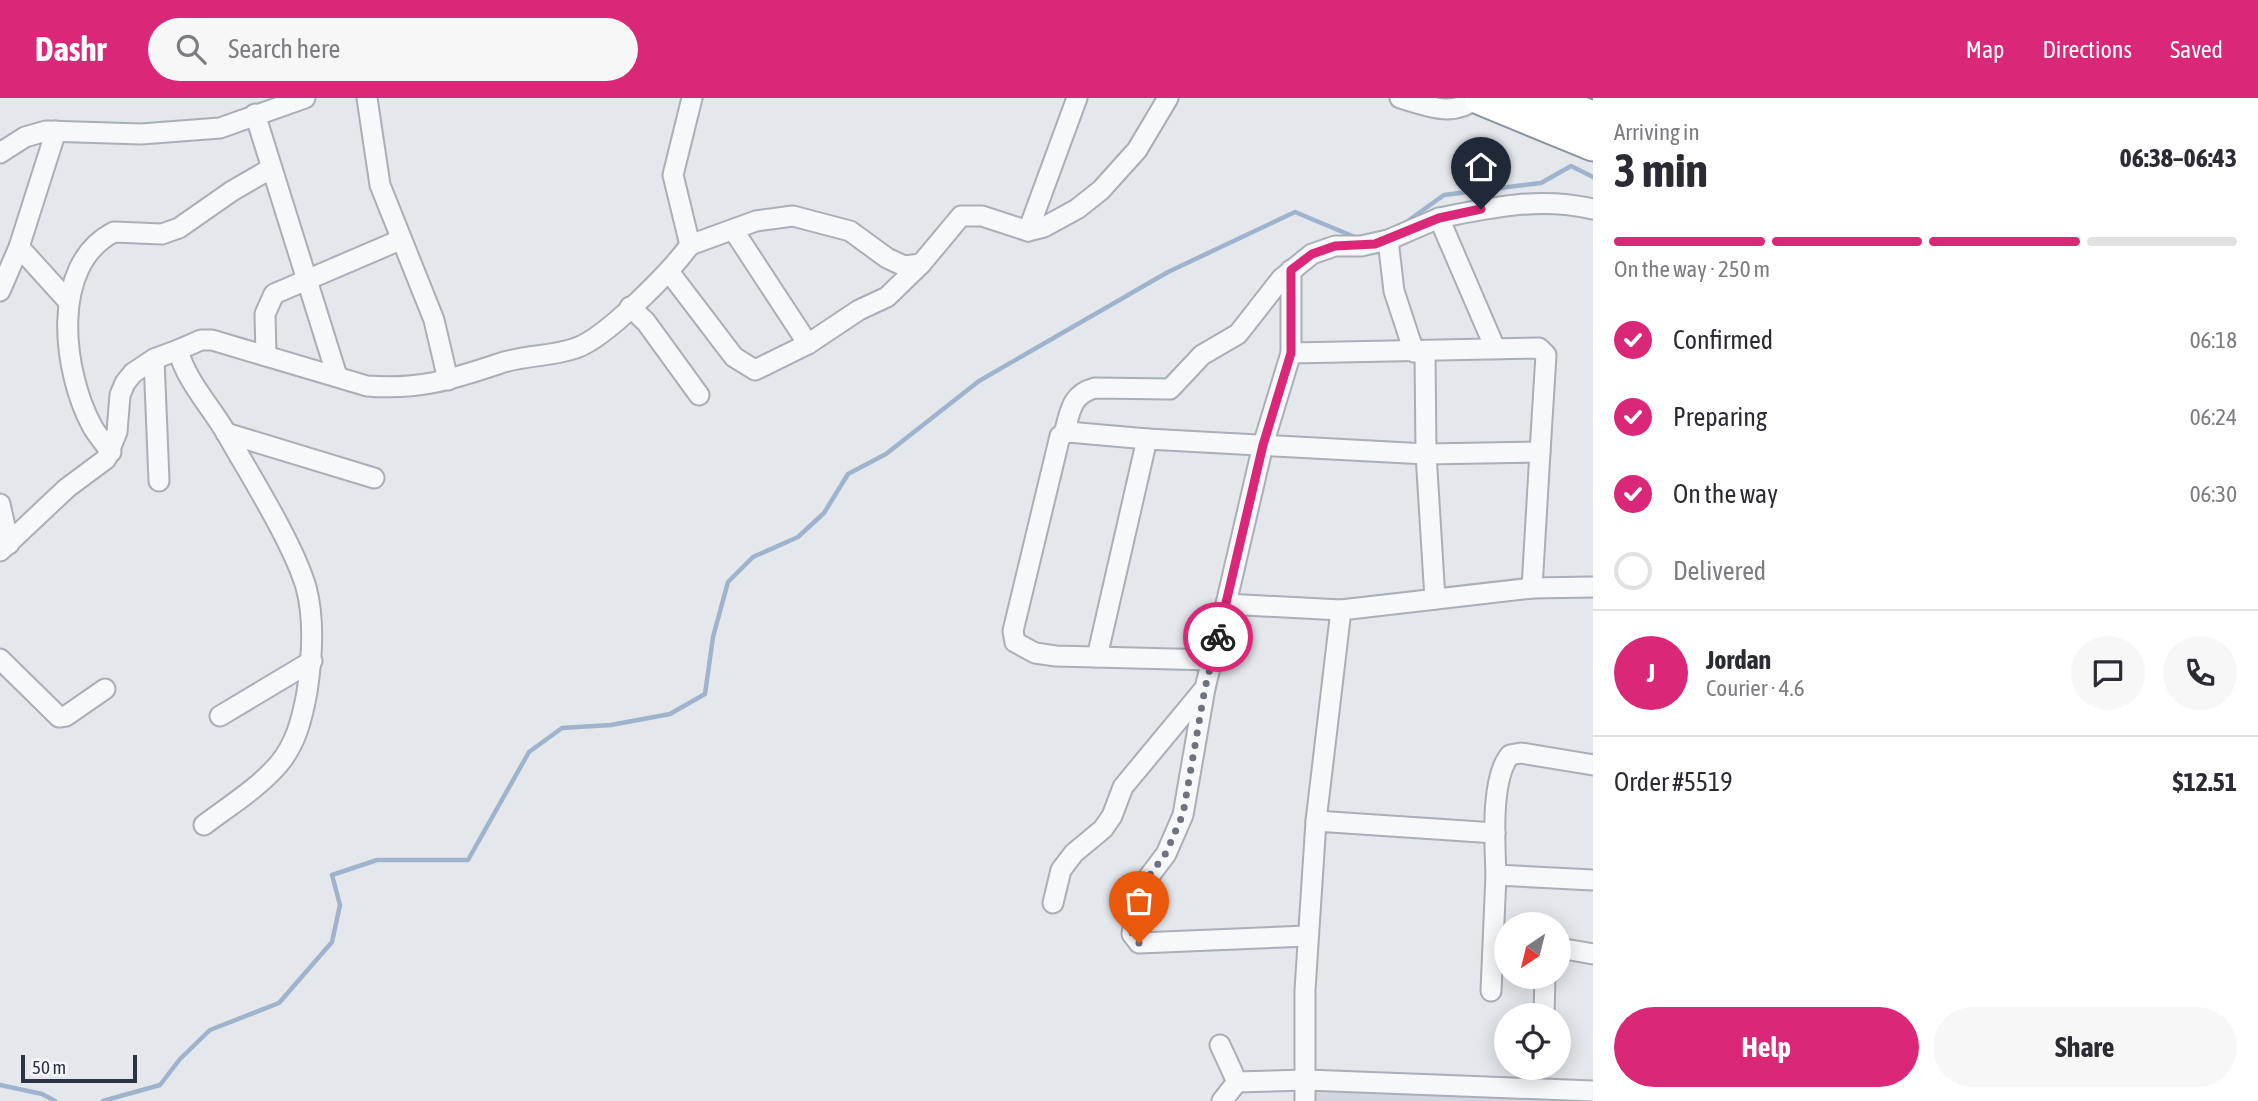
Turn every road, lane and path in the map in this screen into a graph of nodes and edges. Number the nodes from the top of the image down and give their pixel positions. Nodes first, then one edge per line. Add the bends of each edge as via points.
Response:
1 (306, 98) edge
2 (367, 98) edge
3 (692, 98) edge
4 (1077, 98) edge
5 (1168, 98) edge
6 (1401, 98) edge
7 (1479, 98) edge
8 (1538, 98) edge
9 (255, 114) junction
10 (1593, 118) edge
11 (57, 131) junction
12 (1593, 144) edge
13 (0, 153) edge
14 (270, 169) junction
15 (1593, 209) edge
16 (1439, 218) junction
17 (1028, 231) junction
18 (734, 232) junction
19 (400, 240) junction
20 (1388, 240) junction
21 (690, 245) junction
22 (19, 247) junction
23 (921, 264) junction
24 (1291, 270) junction
25 (670, 273) junction
26 (307, 280) junction
27 (0, 291) edge
28 (68, 301) junction
29 (630, 307) junction
30 (808, 344) junction
31 (1494, 348) junction
32 (178, 350) junction
33 (1419, 352) junction
34 (1291, 353) junction
35 (266, 356) junction
36 (154, 359) junction
37 (337, 376) junction
38 (448, 380) junction
39 (699, 395) dead end
40 (226, 433) junction
41 (1063, 434) junction
42 (1147, 439) junction
43 (1263, 445) junction
44 (111, 452) junction
45 (1540, 452) junction
46 (1426, 454) junction
47 (374, 478) dead end
48 (159, 481) dead end
49 (0, 503) edge
50 (4, 547) edge
51 (1593, 587) edge
52 (1532, 589) junction
53 (1435, 599) junction
54 (1226, 604) junction
55 (1341, 610) junction
56 (1097, 657) junction
57 (0, 659) edge
58 (1212, 660) junction
59 (312, 661) junction
60 (1205, 688) junction
61 (105, 689) dead end
62 (220, 716) dead end
63 (1593, 765) edge
64 (1316, 821) junction
65 (204, 825) dead end
66 (1495, 833) junction
67 (1496, 875) junction
68 (1593, 880) edge
69 (1053, 903) dead end
70 (1307, 936) junction
71 (1572, 950) edge
72 (1593, 954) edge
73 (1491, 990) dead end
74 (1220, 1045) dead end
75 (1307, 1080) junction
76 (1237, 1082) junction
77 (1593, 1091) edge
78 (1222, 1101) edge
79 (1305, 1101) edge

1 - 9 street
2 - 19 street via 380,185
3 - 21 street via 673,175
4 - 17 street
5 - 17 street via 1137,150 1101,190 1044,228
6 - 7 street via 1451,111
7 - 12 highway
8 - 10 highway
9 - 11 street via 220,128 188,133
9 - 14 street
11 - 13 street via 25,137
11 - 22 street
14 - 26 street
14 - 28 street via 179,228 162,234 127,231 104,237 79,267
15 - 16 street via 1520,202
16 - 20 street
16 - 31 street
17 - 23 street via 982,216 961,216
18 - 21 street
18 - 23 street via 756,222 793,216 850,231 904,266
18 - 30 street
19 - 26 street
19 - 38 street via 433,320
20 - 24 street via 1335,246 1312,254
20 - 33 street via 1394,291
21 - 25 street
22 - 27 street
22 - 28 street
23 - 30 street via 887,297
24 - 34 street
24 - 41 street via 1238,334 1202,355 1170,389 1083,391 1074,398
25 - 29 street
25 - 30 street via 745,366 755,370
26 - 35 street via 274,294 268,302
26 - 37 street
28 - 44 street via 77,380 92,426
29 - 38 street via 580,348 499,363
29 - 39 street
31 - 33 street
31 - 45 street via 1530,346 1546,355
32 - 35 street via 212,340
32 - 36 street
32 - 40 street via 183,369
33 - 34 street
33 - 46 street
34 - 43 street
35 - 37 street
36 - 44 street via 125,383
36 - 48 street
37 - 38 street via 389,388
40 - 47 street
40 - 59 street via 305,585
41 - 42 street
41 - 56 street via 1057,441 1013,631 1015,642 1035,653
42 - 43 street
42 - 56 street
43 - 46 street
43 - 54 street
44 - 50 street
45 - 46 street
45 - 52 street
46 - 53 street
49 - 50 street
51 - 52 street
52 - 53 street
53 - 55 street
54 - 55 street
54 - 58 street
55 - 64 street
56 - 58 street
57 - 61 street via 59,717
58 - 60 street
59 - 62 street
59 - 65 street via 302,719 293,742 252,790
60 - 69 street via 1123,787 1102,829 1061,870
60 - 70 street via 1183,814 1166,853 1138,891 1132,934 1139,943
63 - 66 street via 1510,755 1503,764
64 - 66 street
64 - 70 street
66 - 67 street
67 - 68 street
67 - 73 street
70 - 75 street via 1303,1032
71 - 72 street
74 - 76 street
75 - 76 street
75 - 77 street
75 - 79 street
76 - 78 street

